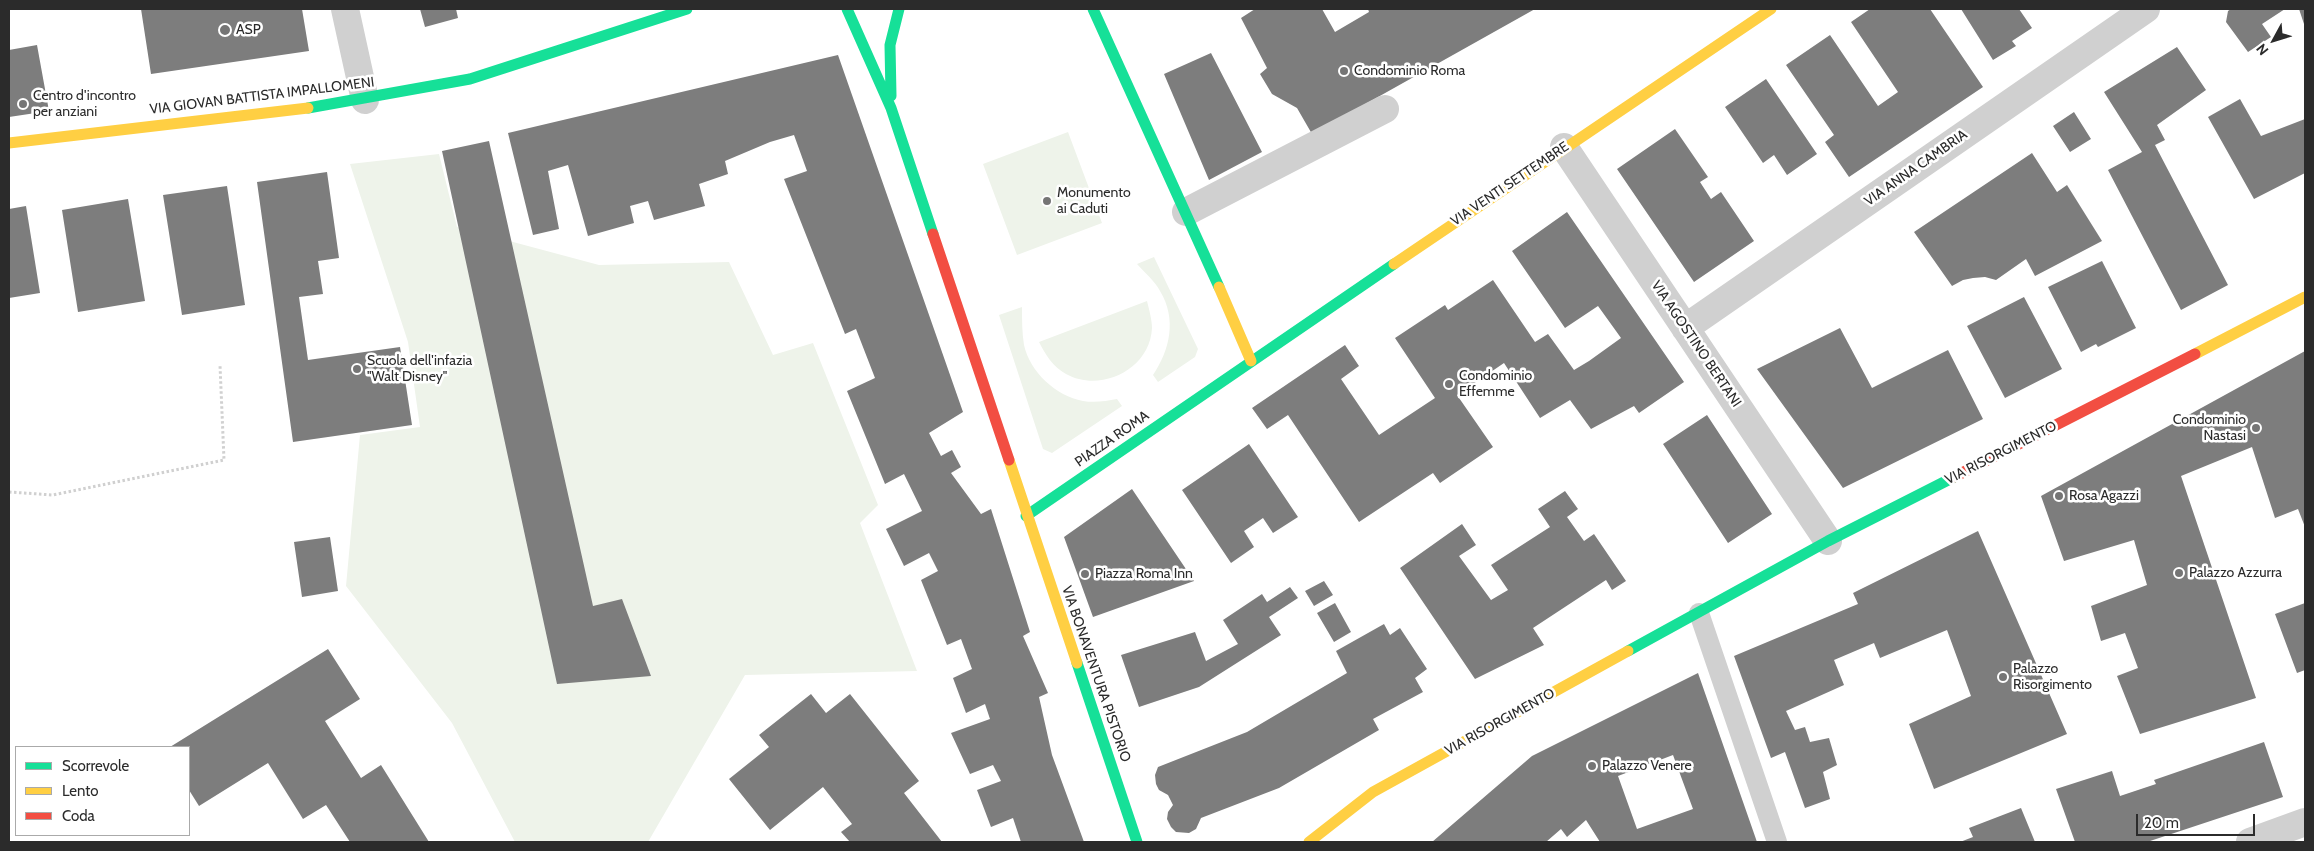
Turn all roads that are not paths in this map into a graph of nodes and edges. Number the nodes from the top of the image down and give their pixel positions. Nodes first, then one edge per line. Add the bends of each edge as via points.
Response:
1 (344, 9) edge
2 (687, 9) edge
3 (848, 9) edge
4 (899, 9) edge
5 (1093, 9) edge
6 (1771, 9) edge
7 (2146, 9) edge
8 (365, 100) junction
9 (891, 108) junction
10 (1385, 109) dead end
11 (9, 143) edge
12 (1564, 147) junction
13 (1186, 212) junction
14 (2305, 297) edge
15 (1685, 328) junction
16 (1251, 361) junction
17 (1026, 516) junction
18 (1828, 541) junction
19 (1699, 613) junction
20 (2305, 822) edge
21 (1137, 842) edge
22 (1309, 842) edge
23 (1777, 842) edge
24 (2250, 842) edge

1 - 8 street
2 - 8 main road, VIA GIOVAN BATTISTA IMPALLOMENI via 470,79
3 - 9 main road
4 - 9 main road via 890,45
5 - 13 main road
6 - 12 main road, VIA VENTI SETTEMBRE
7 - 15 street, VIA ANNA CAMBRIA
8 - 11 main road, VIA GIOVAN BATTISTA IMPALLOMENI
9 - 17 main road
10 - 13 street
12 - 15 street, VIA AGOSTINO BERTANI
12 - 16 main road, VIA VENTI SETTEMBRE
13 - 16 main road
14 - 18 main road, VIA RISORGIMENTO
15 - 18 street, VIA AGOSTINO BERTANI
16 - 17 main road, PIAZZA ROMA
17 - 21 main road, VIA BONAVENTURA PISTORIO
18 - 19 main road, VIA RISORGIMENTO
19 - 22 main road, VIA RISORGIMENTO via 1372,792
19 - 23 lane
20 - 24 street

